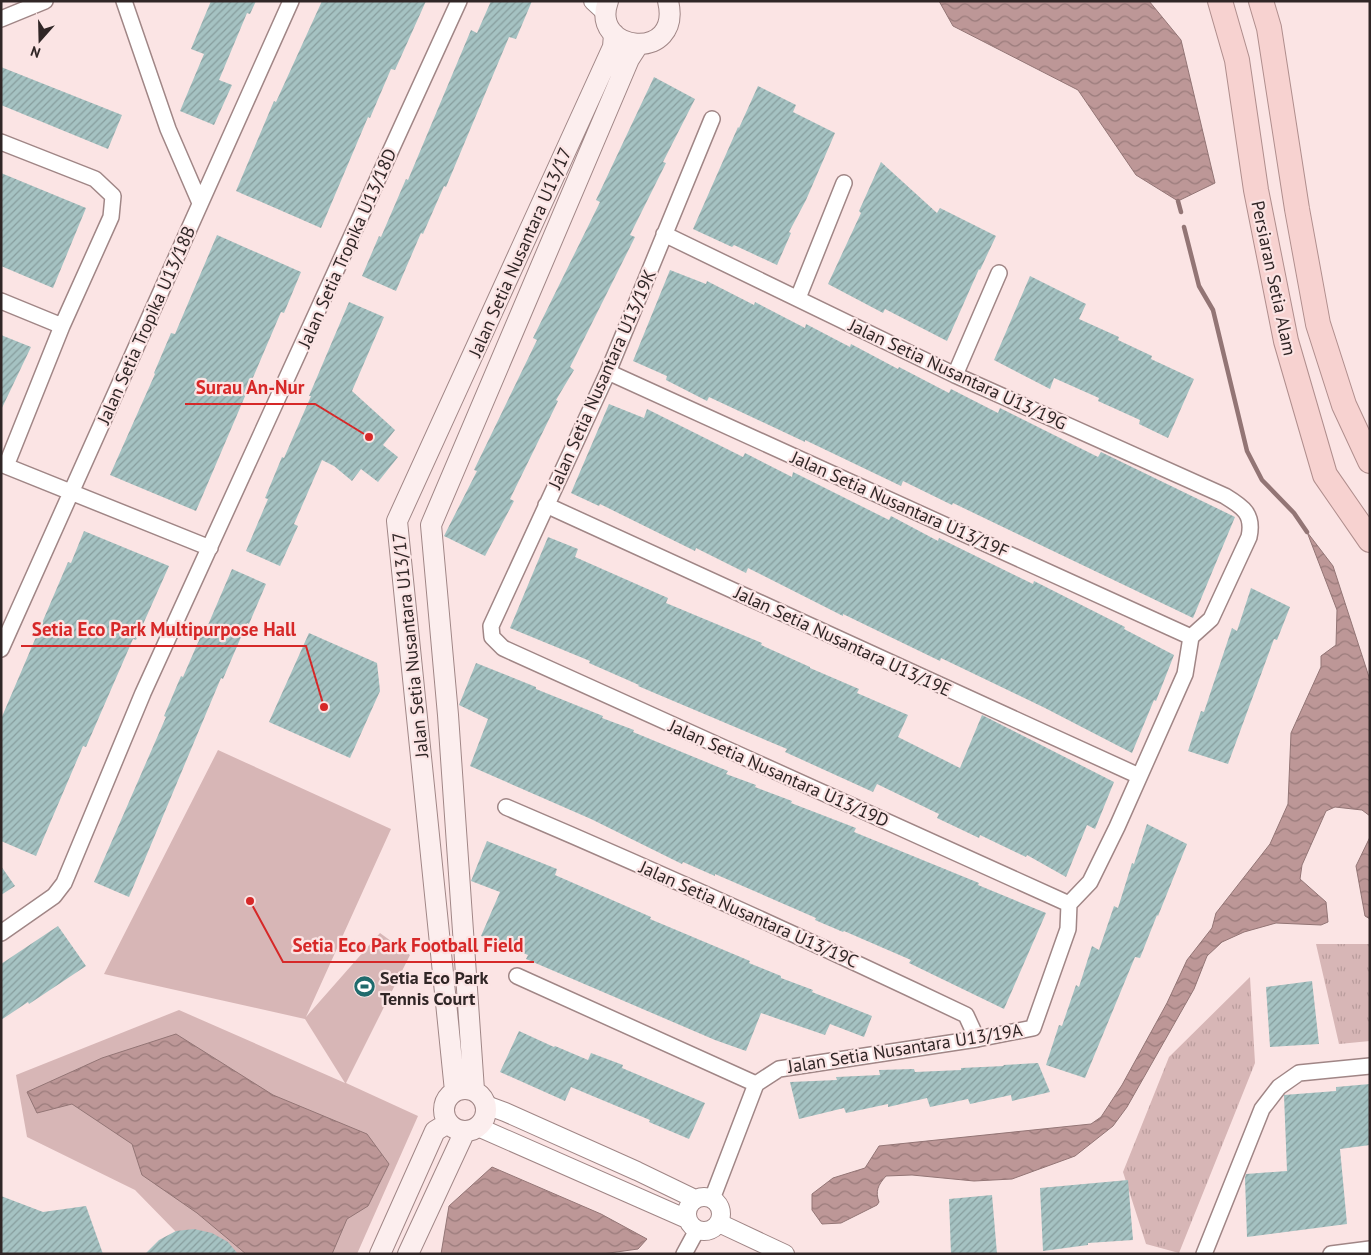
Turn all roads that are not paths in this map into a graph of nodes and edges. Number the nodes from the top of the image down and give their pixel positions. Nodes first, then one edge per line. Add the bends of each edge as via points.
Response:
1 (45, 1) edge
2 (124, 1) edge
3 (291, 1) edge
4 (459, 1) edge
5 (668, 1) edge
6 (1220, 1) edge
7 (1262, 1) edge
8 (602, 5) edge
9 (1, 19) edge
10 (614, 34) junction
11 (638, 45) junction
12 (712, 119) dead end
13 (1, 142) edge
14 (844, 183) dead end
15 (200, 203) junction
16 (664, 234) junction
17 (999, 272) dead end
18 (798, 298) junction
19 (1, 301) edge
20 (62, 326) junction
21 (608, 372) junction
22 (955, 375) junction
23 (1370, 461) edge
24 (3, 465) edge
25 (72, 493) junction
26 (546, 506) junction
27 (1370, 540) edge
28 (210, 548) junction
29 (1192, 636) junction
30 (492, 637) joint
31 (1, 649) edge
32 (1140, 776) junction
33 (506, 807) dead end
34 (1070, 904) junction
35 (1, 933) edge
36 (517, 976) dead end
37 (977, 1039) junction
38 (1370, 1066) edge
39 (756, 1084) junction
40 (472, 1095) junction
41 (464, 1127) junction
42 (703, 1199) junction
43 (719, 1223) junction
44 (692, 1225) junction
45 (1370, 1249) edge
46 (380, 1254) edge
47 (408, 1254) edge
48 (684, 1254) edge
49 (785, 1254) edge
50 (1204, 1254) edge
51 (1331, 1254) edge

1 - 9 street
2 - 15 street via 168,128
3 - 15 street, Jalan Setia Tropika U13/18B
4 - 28 street, Jalan Setia Tropika U13/18D
5 - 11 main road via 671,12 665,31 658,39
6 - 27 highway, Persiaran Setia Alam via 1237,60 1256,190 1286,341 1325,475
7 - 23 highway, Persiaran Setia Alam via 1318,324 1344,405
8 - 10 main road
10 - 11 main road via 621,40
10 - 40 main road, Jalan Setia Nusantara U13/17 via 613,47 397,521
11 - 40 main road, Jalan Setia Nusantara U13/17 via 625,68 430,525 448,715
12 - 16 street, Jalan Setia Nusantara U13/19K
13 - 20 street via 95,179 113,196 111,217
14 - 18 street
15 - 25 street, Jalan Setia Tropika U13/18B
16 - 18 street, Jalan Setia Nusantara U13/19G
16 - 21 street, Jalan Setia Nusantara U13/19K
17 - 22 street
18 - 22 street, Jalan Setia Nusantara U13/19G
19 - 20 street
20 - 24 street
21 - 26 street, Jalan Setia Nusantara U13/19K
21 - 29 street, Jalan Setia Nusantara U13/19F
22 - 29 street, Jalan Setia Nusantara U13/19G via 1225,496 1249,515 1252,527 1249,537 1211,619
24 - 25 street
25 - 28 street
25 - 31 street, Jalan Setia Tropika U13/18B
26 - 30 street, Jalan Setia Nusantara U13/19K via 491,626
26 - 32 street, Jalan Setia Nusantara U13/19E
28 - 35 street, Jalan Setia Tropika U13/18D via 143,693 64,883 54,896
29 - 32 street via 1184,674
30 - 34 street, Jalan Setia Nusantara U13/19D via 503,648
32 - 34 street via 1090,882
33 - 37 street, Jalan Setia Nusantara U13/19C via 862,965 966,1015
34 - 37 street, Jalan Setia Nusantara U13/19A via 1068,929 1033,1028
36 - 39 street
37 - 39 street, Jalan Setia Nusantara U13/19A via 779,1069
38 - 50 street via 1299,1073 1279,1087 1262,1109
39 - 42 street
40 - 41 main road via 486,1115
40 - 41 main road via 448,1096 444,1105 444,1114
40 - 42 street
41 - 44 street
41 - 46 main road via 435,1131
41 - 47 main road
42 - 43 street via 720,1207
42 - 44 street via 688,1208
43 - 44 street via 707,1232
43 - 49 street
44 - 48 street
45 - 51 street

